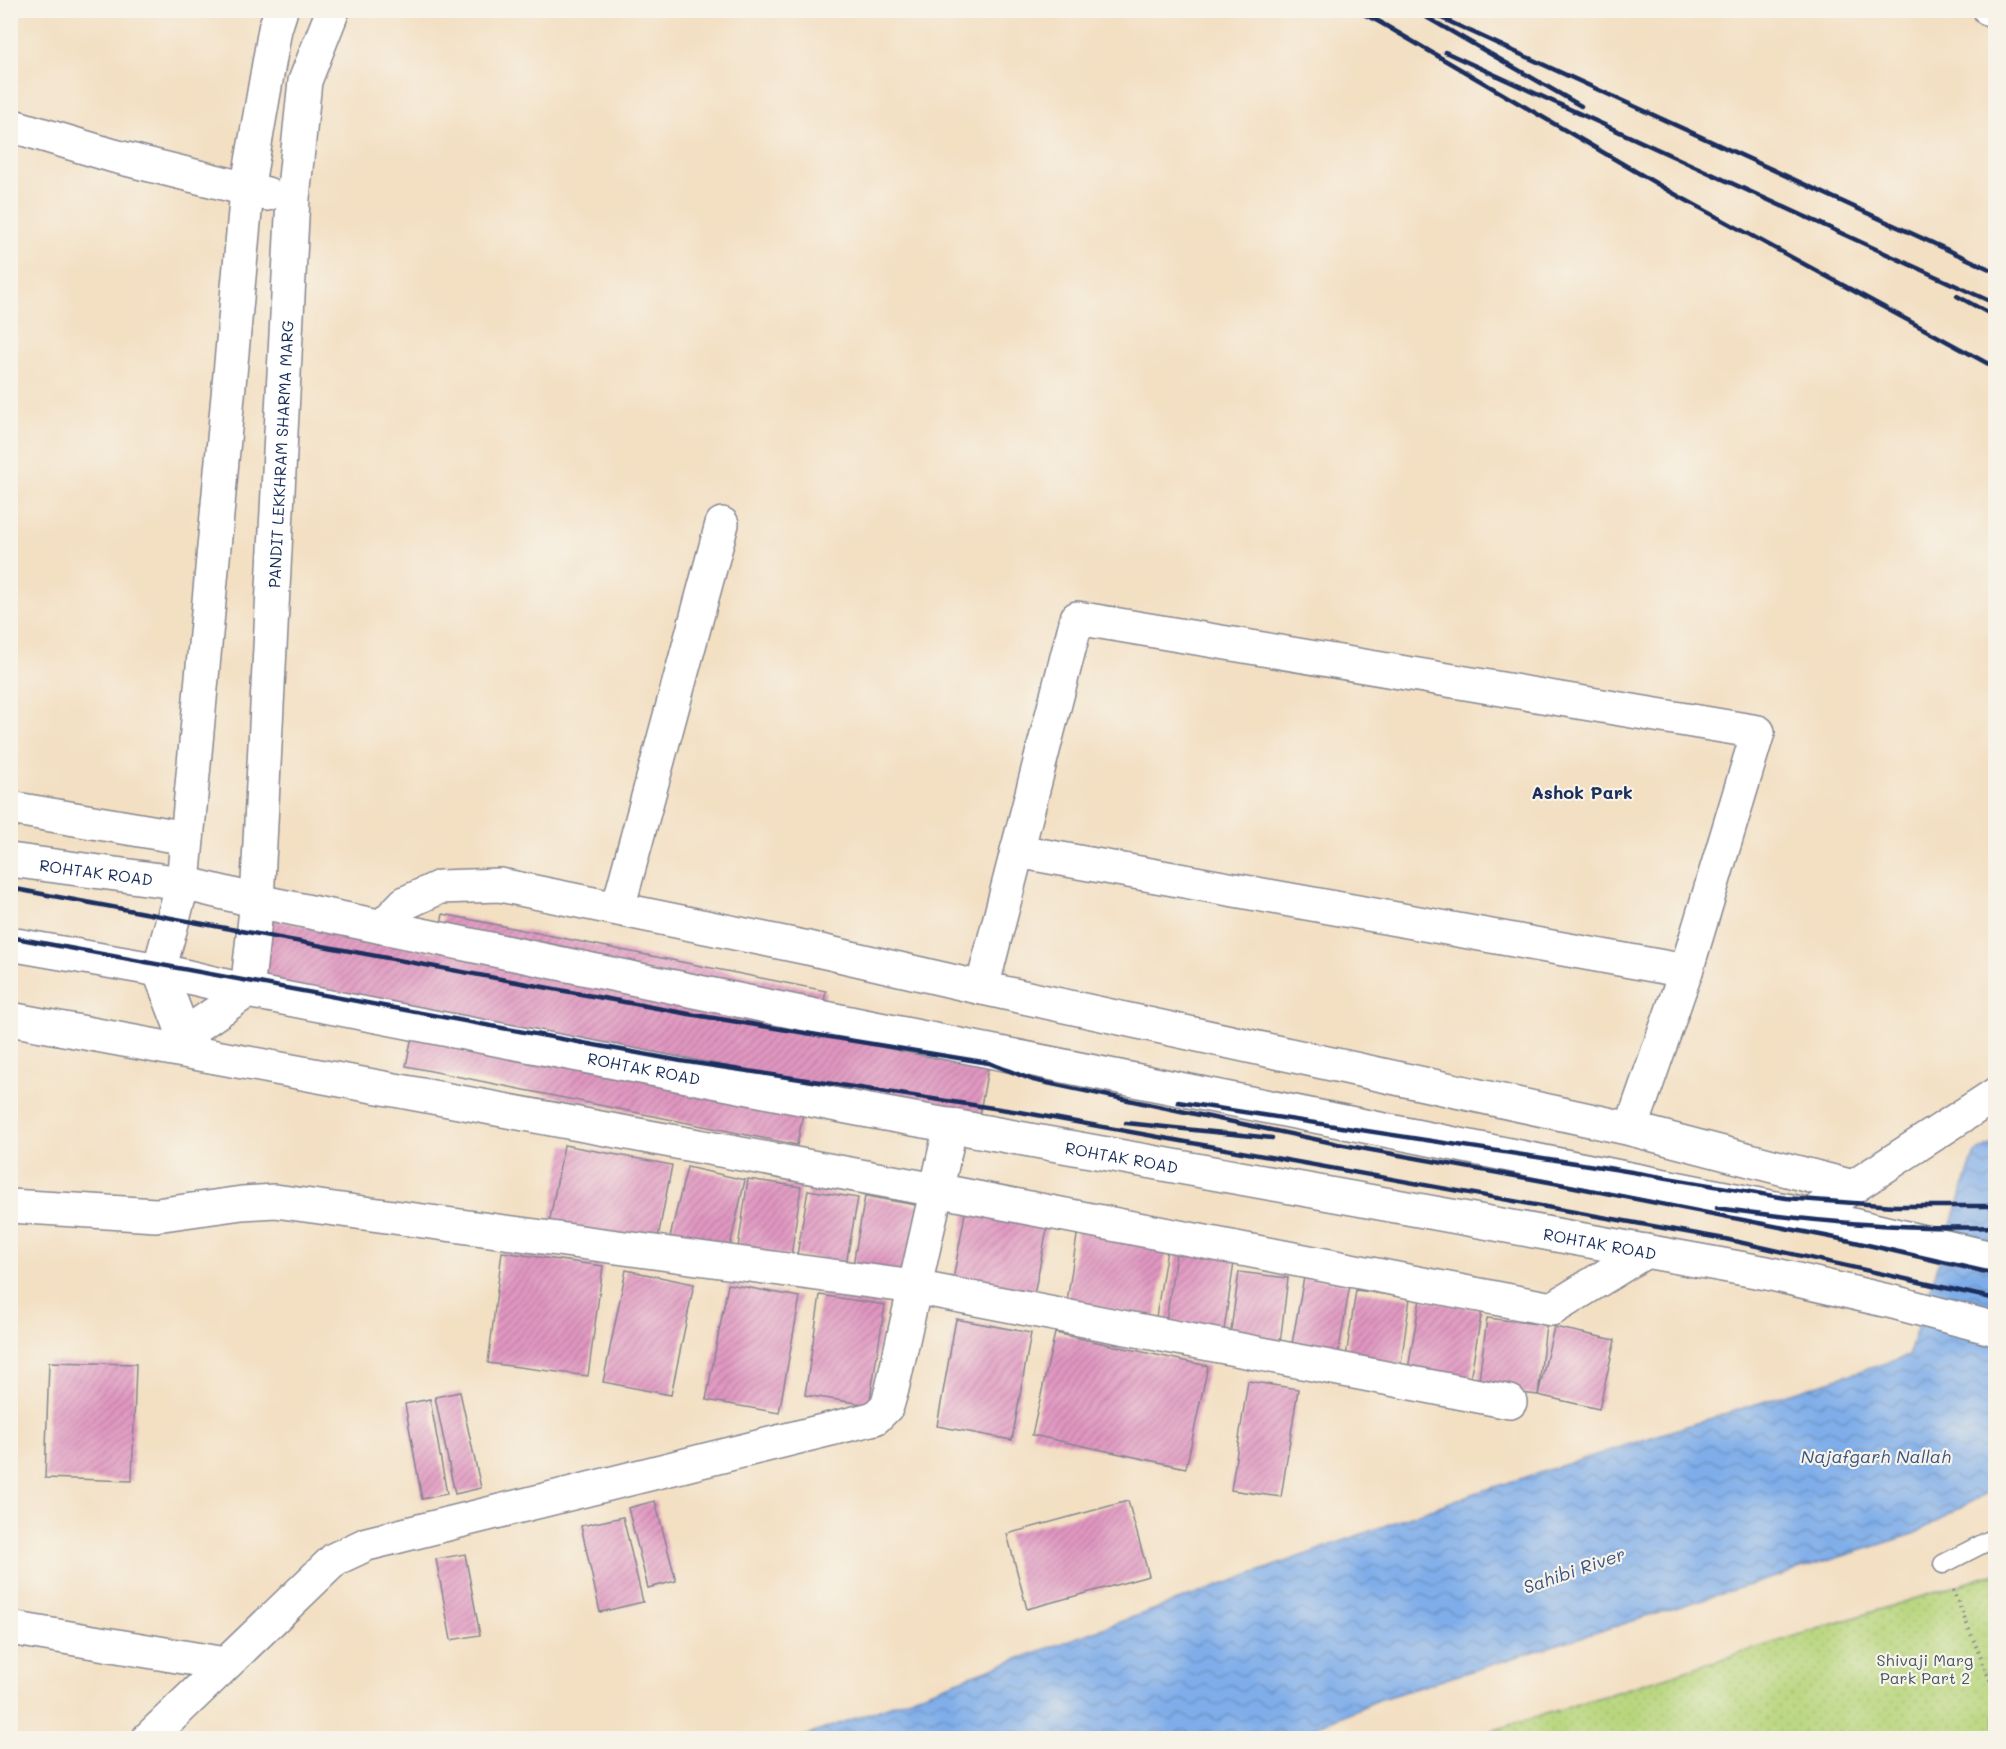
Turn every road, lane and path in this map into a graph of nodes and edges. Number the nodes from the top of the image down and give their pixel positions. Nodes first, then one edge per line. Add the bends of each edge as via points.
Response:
1 (281, 10) edge
2 (333, 10) edge
3 (1990, 10) edge
4 (1995, 13) edge
5 (10, 125) edge
6 (247, 190) junction
7 (293, 198) junction
8 (722, 524) dead end
9 (10, 808) edge
10 (187, 838) junction
11 (1017, 851) junction
12 (10, 860) edge
13 (183, 883) junction
14 (257, 901) junction
15 (618, 908) junction
16 (382, 927) junction
17 (10, 944) edge
18 (159, 970) junction
19 (1686, 971) junction
20 (982, 988) junction
21 (247, 991) junction
22 (10, 1019) edge
23 (183, 1043) junction
24 (1995, 1094) edge
25 (951, 1125) junction
26 (1631, 1129) junction
27 (1853, 1187) junction
28 (936, 1190) junction
29 (10, 1206) edge
30 (1810, 1215) junction
31 (1646, 1251) junction
32 (1995, 1259) edge
33 (914, 1287) junction
34 (1995, 1329) edge
35 (1510, 1402) dead end
36 (1995, 1537) edge
37 (1943, 1564) joint
38 (10, 1628) edge
39 (225, 1664) junction
40 (1995, 1695) edge
41 (149, 1738) edge

1 - 6 street
2 - 7 street, PANDIT LEKKHRAM SHARMA MARG via 305,81
3 - 4 street
5 - 6 street
6 - 7 street
6 - 10 street
7 - 14 street, PANDIT LEKKHRAM SHARMA MARG
8 - 15 street
9 - 10 street
10 - 13 street
11 - 19 street
11 - 19 street via 1077,618 1758,732
11 - 20 street
12 - 13 street, ROHTAK ROAD
13 - 14 street, ROHTAK ROAD
13 - 18 street
14 - 16 street
14 - 21 street, PANDIT LEKKHRAM SHARMA MARG
15 - 16 street via 500,885 440,887 405,903
15 - 20 street
16 - 30 street
17 - 18 street
18 - 21 street, ROHTAK ROAD
18 - 23 street
19 - 26 street
20 - 26 street
21 - 23 street
21 - 25 street, ROHTAK ROAD
22 - 23 street
23 - 28 street
24 - 27 street
25 - 28 street
25 - 31 street, ROHTAK ROAD
26 - 27 street
27 - 30 street
28 - 31 street via 1551,1309
28 - 33 street
29 - 33 street via 156,1215 275,1201
30 - 32 street
31 - 34 street, ROHTAK ROAD via 1767,1273
33 - 35 street
33 - 39 street via 887,1406 875,1418 367,1544 335,1560
36 - 37 lane
37 - 40 path
38 - 39 street
39 - 41 street

